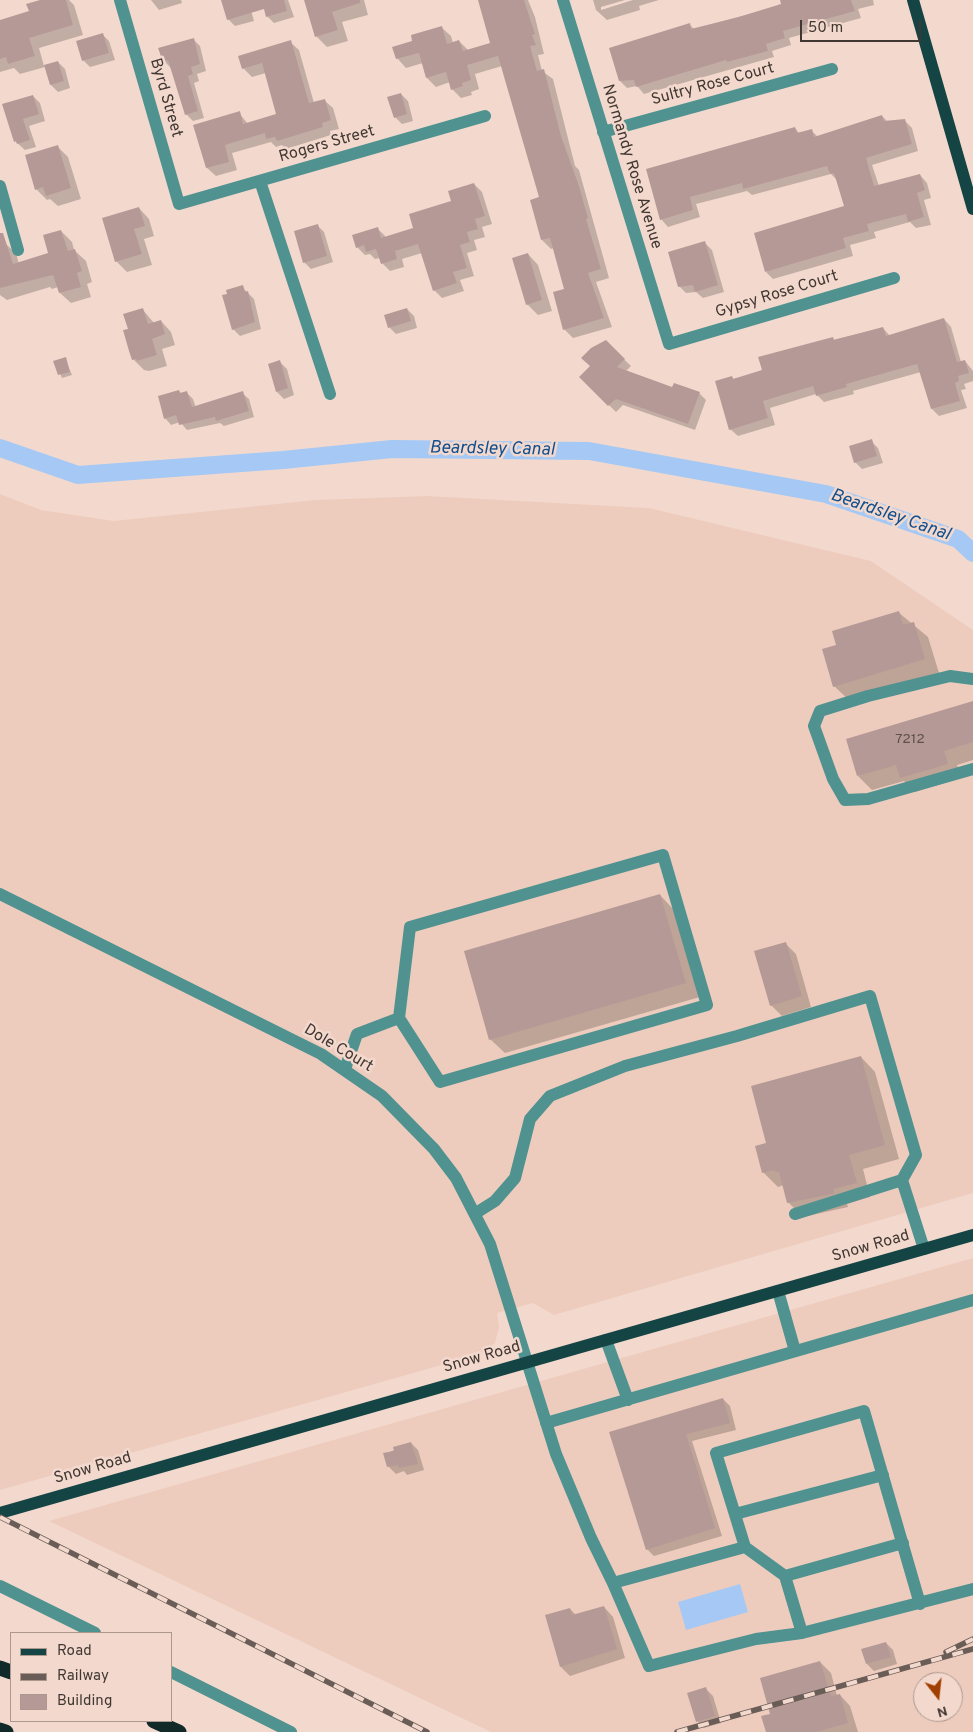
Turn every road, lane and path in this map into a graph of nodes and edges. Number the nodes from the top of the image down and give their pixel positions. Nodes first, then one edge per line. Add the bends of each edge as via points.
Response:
1 (120, 0) edge
2 (563, 0) edge
3 (913, 0) edge
4 (832, 69) dead end
5 (485, 116) dead end
6 (603, 132) junction
7 (260, 181) junction
8 (0, 186) edge
9 (179, 204) joint
10 (973, 209) edge
11 (18, 250) dead end
12 (894, 278) dead end
13 (669, 344) joint
14 (330, 394) dead end
15 (973, 679) edge
16 (973, 769) edge
17 (0, 894) edge
18 (399, 1018) junction
19 (345, 1069) junction
20 (902, 1180) junction
21 (476, 1214) junction
22 (794, 1214) dead end
23 (973, 1235) edge
24 (924, 1249) junction
25 (778, 1291) junction
26 (973, 1300) edge
27 (606, 1340) junction
28 (795, 1351) junction
29 (526, 1363) junction
30 (628, 1400) junction
31 (546, 1423) junction
32 (883, 1475) junction
33 (0, 1513) edge
34 (735, 1514) junction
35 (903, 1543) junction
36 (745, 1547) junction
37 (785, 1576) junction
38 (614, 1583) junction
39 (0, 1586) edge
40 (973, 1589) edge
41 (920, 1604) junction
42 (92, 1632) edge
43 (802, 1634) junction
44 (172, 1672) edge
45 (156, 1722) edge
46 (0, 1730) edge
47 (6, 1732) edge
48 (179, 1732) edge
49 (291, 1732) edge

1 - 9 street, Byrd Street
2 - 6 street, Normandy Rose Avenue
3 - 10 main road
4 - 6 street, Sultry Rose Court
5 - 7 street, Rogers Street
6 - 13 street, Normandy Rose Avenue
7 - 9 street, Rogers Street
7 - 14 street
8 - 11 street
12 - 13 street, Gypsy Rose Court
15 - 16 street via 950,676 868,696 820,711 814,726 833,779 845,800 868,799
17 - 19 street, Dole Court via 321,1054
18 - 18 street via 440,1082 707,1005 663,854 410,927
18 - 19 street via 357,1034
19 - 21 street, Dole Court via 382,1096 416,1128 456,1178
20 - 21 street via 916,1155 870,996 625,1066 550,1096 530,1119 515,1178 495,1201
20 - 22 street
20 - 24 street
21 - 29 street, Dole Court via 502,1279
23 - 24 main road, Snow Road
24 - 25 main road, Snow Road
25 - 27 main road, Snow Road
25 - 28 street
26 - 28 street
27 - 29 main road, Snow Road
27 - 30 street
28 - 30 street
29 - 31 street, Dole Court
29 - 33 main road, Snow Road
30 - 31 street
31 - 38 street, Dole Court via 573,1496
32 - 34 street
32 - 34 street via 864,1411 716,1453
32 - 35 street
34 - 36 street
35 - 37 street
35 - 41 street
36 - 37 street
36 - 38 street
37 - 43 street
38 - 43 street, Dole Court via 649,1666 756,1639
39 - 42 street
40 - 41 street
41 - 43 street
44 - 49 street
45 - 48 highway
46 - 47 highway

